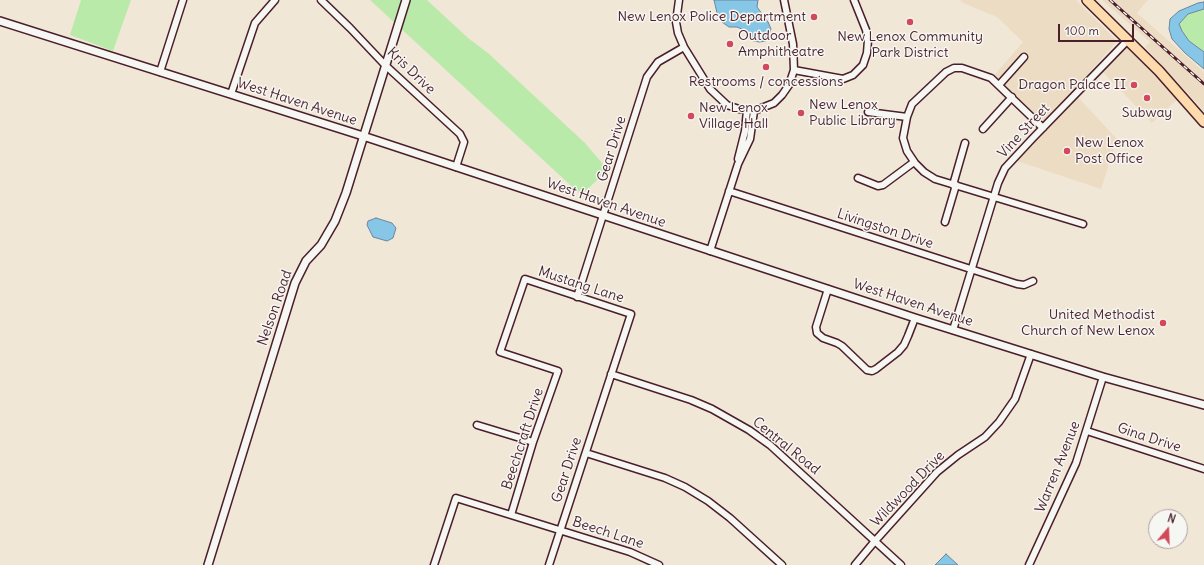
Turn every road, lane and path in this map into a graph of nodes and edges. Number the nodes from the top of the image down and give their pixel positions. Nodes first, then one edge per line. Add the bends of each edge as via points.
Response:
1 (183, 0) edge
2 (275, 0) edge
3 (321, 0) edge
4 (406, 0) edge
5 (679, 0) edge
6 (784, 0) edge
7 (854, 0) edge
8 (1087, 0) edge
9 (0, 21) edge
10 (1128, 40) junction
11 (684, 47) junction
12 (1024, 57) dead end
13 (386, 65) junction
14 (794, 70) junction
15 (160, 72) junction
16 (999, 85) junction
17 (231, 94) junction
18 (1012, 97) junction
19 (751, 110) junction
20 (868, 112) dead end
21 (907, 117) junction
22 (1204, 122) edge
23 (1043, 128) junction
24 (983, 129) dead end
25 (363, 136) junction
26 (965, 143) dead end
27 (914, 162) junction
28 (456, 167) junction
29 (858, 178) dead end
30 (954, 185) junction
31 (729, 191) junction
32 (994, 197) junction
33 (604, 215) junction
34 (945, 222) dead end
35 (1083, 224) dead end
36 (710, 251) junction
37 (972, 270) junction
38 (1033, 281) dead end
39 (828, 289) junction
40 (577, 297) junction
41 (631, 314) joint
42 (915, 318) junction
43 (953, 330) junction
44 (1031, 354) junction
45 (558, 371) joint
46 (611, 374) junction
47 (1103, 377) junction
48 (1204, 405) edge
49 (477, 426) dead end
50 (1087, 431) junction
51 (533, 442) junction
52 (586, 453) junction
53 (1204, 469) edge
54 (511, 514) junction
55 (560, 530) junction
56 (875, 541) junction
57 (208, 565) edge
58 (434, 565) edge
59 (549, 565) edge
60 (659, 565) edge
61 (782, 565) edge
62 (855, 565) edge
63 (901, 565) edge
64 (1029, 565) edge

1 - 15 street
2 - 17 street via 252,29
3 - 13 street, Kris Drive
4 - 13 street, Nelson Road
5 - 11 street via 676,22
6 - 14 street via 793,44
7 - 14 street via 868,40 863,65 853,75 843,79
8 - 10 main road
9 - 15 street, West Haven Avenue
10 - 22 main road
10 - 23 street, Vine Street
11 - 19 street via 716,96 727,105
11 - 33 street, Gear Drive via 658,62 647,77
12 - 16 street
13 - 25 street, Nelson Road
13 - 28 street, Kris Drive via 460,134 464,142
14 - 19 street via 789,85 774,103
15 - 17 street, West Haven Avenue
16 - 18 street
16 - 21 street via 984,74 954,68 946,72 912,104
17 - 25 street, West Haven Avenue
18 - 23 street
18 - 24 street
19 - 31 street
20 - 21 street
21 - 27 street via 903,138
23 - 32 street, Vine Street via 1005,168
25 - 28 street, West Haven Avenue
25 - 57 street, Nelson Road via 335,221 321,245 306,262 295,284
26 - 30 street
27 - 29 street via 883,185 878,186
27 - 30 street via 935,179
28 - 33 street, West Haven Avenue
30 - 32 street
30 - 34 street
31 - 36 street
31 - 37 street, Livingston Drive
32 - 35 street
32 - 37 street, Vine Street
33 - 36 street, West Haven Avenue
33 - 40 street, Gear Drive
36 - 39 street, West Haven Avenue
37 - 38 street, Livingston Drive via 1017,284 1024,285
37 - 43 street, Vine Street
39 - 42 street, West Haven Avenue
39 - 42 street via 816,327 817,333 838,343 867,370 876,370 898,352
40 - 41 street, Mustang Lane
40 - 45 street, Mustang Lane via 525,279 500,352
41 - 46 street, Gear Drive
42 - 43 street, West Haven Avenue
43 - 44 street, West Haven Avenue
44 - 47 street, West Haven Avenue
44 - 56 street, Wildwood Drive via 1015,398 999,422 985,437 937,472
45 - 51 street, Beechcraft Drive
46 - 52 street, Gear Drive
46 - 56 street, Central Road via 691,400 749,430 770,445
47 - 48 street, West Haven Avenue
47 - 50 street, Warren Avenue
49 - 51 street
50 - 53 street, Gina Drive
50 - 64 street, Warren Avenue via 1076,463
51 - 54 street, Beechcraft Drive
52 - 55 street, Gear Drive
52 - 61 street via 666,478 685,487 730,518
54 - 55 street, Beech Lane
54 - 58 street, Beech Lane via 456,498
55 - 59 street, Gear Drive
55 - 60 street, Beech Lane via 630,552
56 - 62 street, Wildwood Drive
56 - 63 street, Central Road

